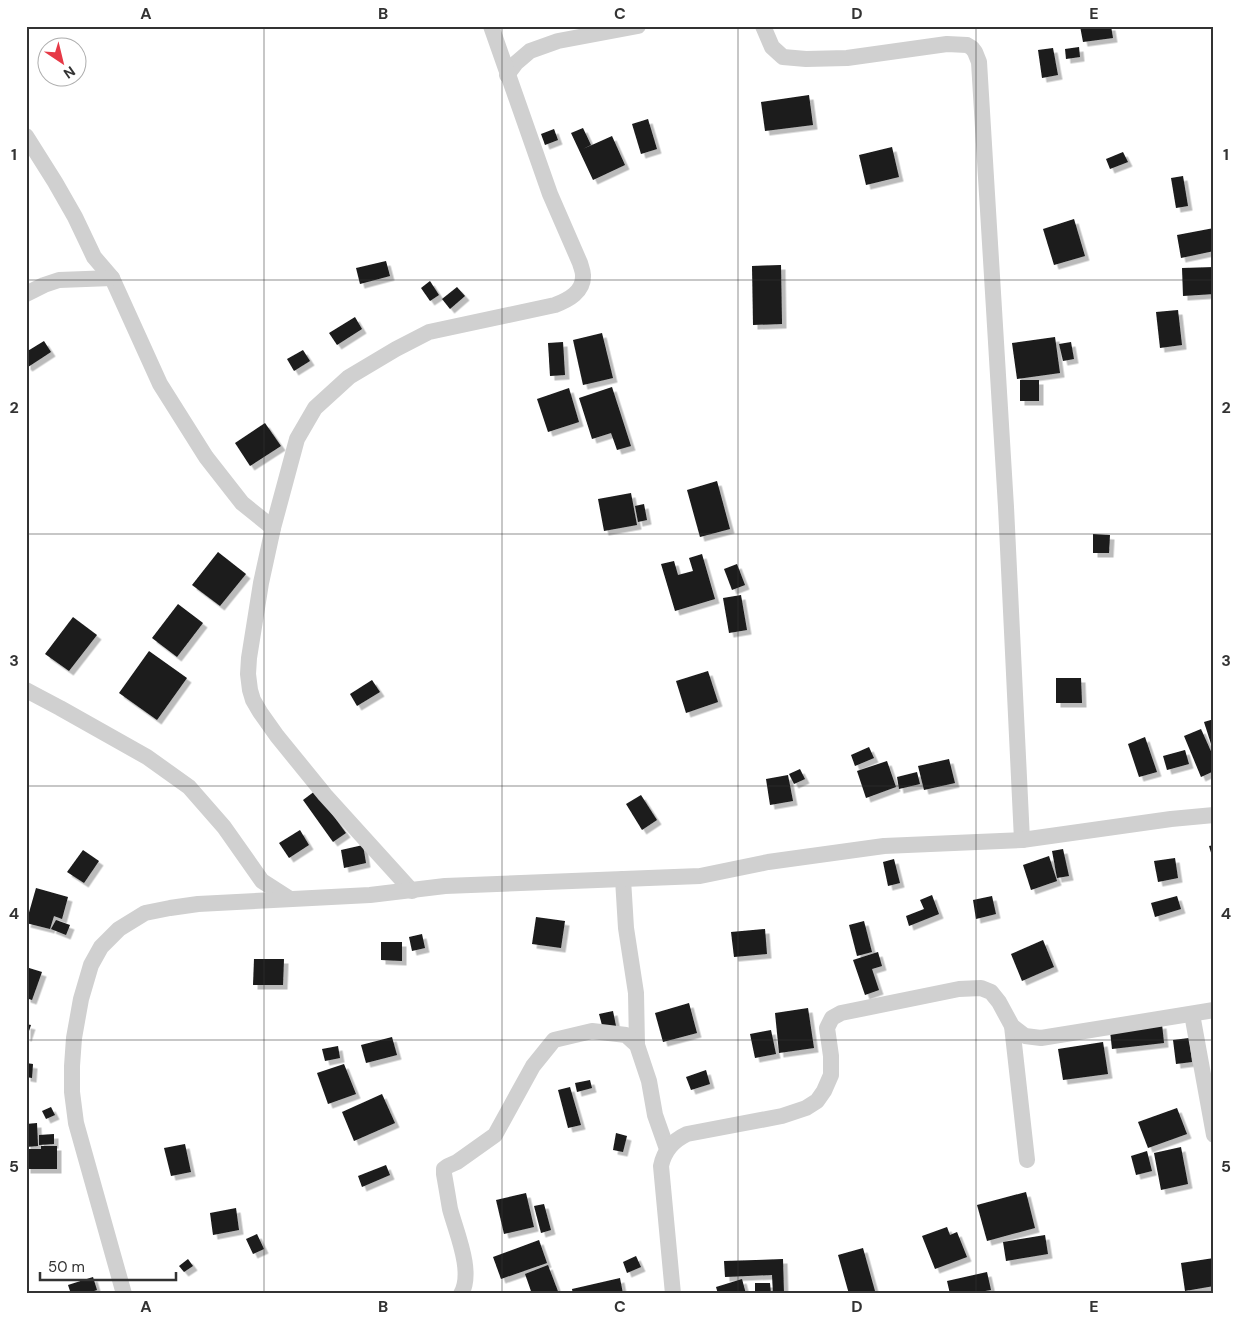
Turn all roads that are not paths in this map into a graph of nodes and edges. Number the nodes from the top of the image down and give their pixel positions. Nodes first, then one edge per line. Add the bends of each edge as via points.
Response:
1 (491, 26) edge
2 (638, 26) edge
3 (762, 26) edge
4 (507, 75) junction
5 (26, 136) edge
6 (112, 278) junction
7 (26, 294) edge
8 (273, 528) junction
9 (26, 690) edge
10 (1214, 815) edge
11 (1022, 840) junction
12 (623, 878) junction
13 (412, 891) junction
14 (290, 899) junction
15 (1214, 1010) edge
16 (1192, 1014) junction
17 (1012, 1026) junction
18 (637, 1044) junction
19 (1214, 1135) edge
20 (667, 1149) junction
21 (1027, 1160) dead end
22 (124, 1294) edge
23 (461, 1294) edge
24 (674, 1294) edge

1 - 4 street
2 - 4 street via 558,41 530,51
3 - 11 street via 772,47 783,57 806,60 847,58 947,44 967,45 979,62
4 - 8 street via 550,194 580,263 581,286 575,294 555,305 429,332 349,377 314,408 297,439
5 - 6 street via 76,217 94,257
6 - 7 street via 59,280
6 - 8 street via 160,384 206,457 242,503
8 - 13 street via 249,658 250,690 260,712 277,736 325,795
9 - 14 street via 147,757 189,787 224,827 262,881
10 - 11 street
11 - 12 street via 884,846 768,862 700,876
12 - 13 street via 445,886
12 - 18 street via 626,928 636,993
13 - 14 street
14 - 22 street via 198,904 145,913 118,929 90,965 74,1038 72,1092 76,1123
15 - 16 street
16 - 17 street via 1041,1038 1026,1036
16 - 19 street
17 - 20 street via 991,992 981,988 959,989 841,1013 832,1018 827,1028 831,1075 817,1101 782,1116 687,1134
17 - 21 street
18 - 20 street
18 - 23 street via 626,1036 592,1031 554,1040 533,1066 495,1135 444,1169 450,1209 466,1271
20 - 24 street via 661,1166

